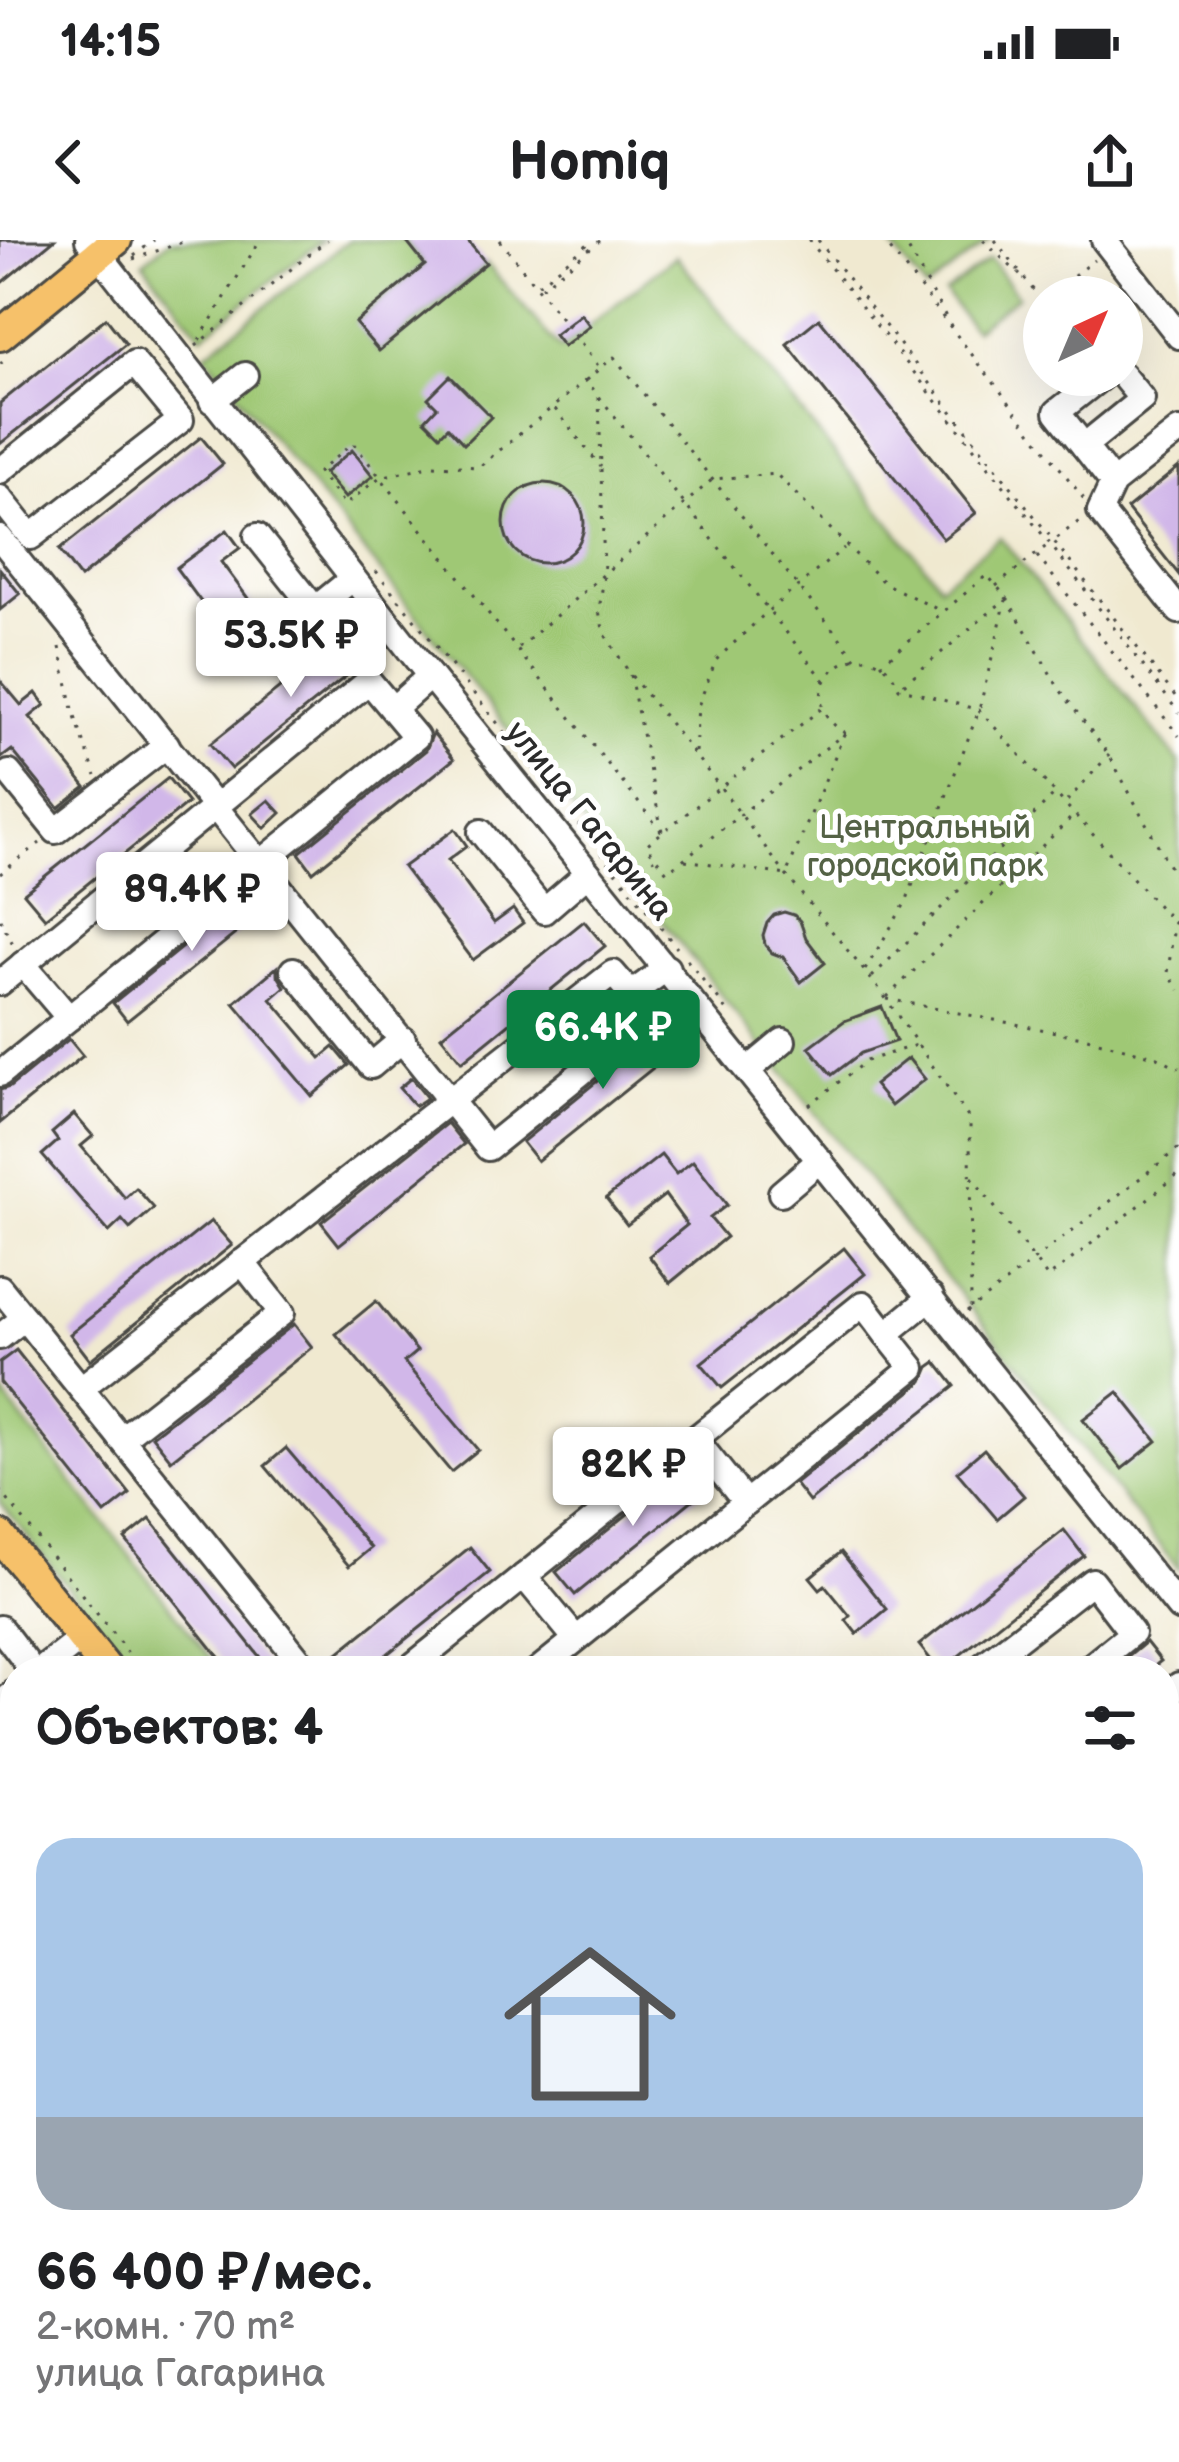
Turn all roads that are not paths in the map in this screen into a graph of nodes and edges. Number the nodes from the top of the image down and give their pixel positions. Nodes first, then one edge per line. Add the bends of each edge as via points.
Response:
1 (1107, 244) edge
2 (101, 245) edge
3 (1178, 332) edge
4 (0, 335) edge
5 (185, 366) junction
6 (245, 374) dead end
7 (156, 391) junction
8 (1077, 396) edge
9 (1140, 396) edge
10 (212, 401) junction
11 (1179, 431) edge
12 (1084, 446) junction
13 (0, 471) edge
14 (1113, 483) junction
15 (0, 498) edge
16 (257, 536) dead end
17 (0, 538) edge
18 (352, 579) junction
19 (1179, 611) edge
20 (430, 676) junction
21 (392, 709) junction
22 (167, 745) junction
23 (9, 773) dead end
24 (217, 807) junction
25 (481, 832) dead end
26 (261, 861) junction
27 (588, 873) junction
28 (23, 964) junction
29 (667, 968) junction
30 (293, 970) dead end
31 (0, 983) edge
32 (631, 994) junction
33 (69, 1018) junction
34 (403, 1040) junction
35 (783, 1041) dead end
36 (748, 1070) junction
37 (0, 1075) edge
38 (451, 1100) junction
39 (820, 1160) junction
40 (781, 1192) dead end
41 (242, 1262) junction
42 (0, 1288) edge
43 (931, 1297) junction
44 (24, 1318) junction
45 (886, 1334) junction
46 (0, 1337) edge
47 (81, 1388) junction
48 (695, 1438) junction
49 (121, 1439) junction
50 (746, 1503) junction
51 (0, 1536) edge
52 (524, 1576) junction
53 (1179, 1608) edge
54 (82, 1638) junction
55 (576, 1640) junction
56 (57, 1656) edge
57 (96, 1656) edge
58 (290, 1656) edge
59 (425, 1656) edge
60 (556, 1656) edge
61 (995, 1656) edge
62 (1104, 1656) edge

1 - 3 street
2 - 4 main road
2 - 5 street, улица Гагарина
5 - 7 street
5 - 10 street, улица Гагарина
6 - 10 street
7 - 13 street via 134,363
7 - 15 street via 181,420 31,537
8 - 12 street via 1057,412
9 - 12 street
10 - 18 street, улица Гагарина
11 - 14 street
12 - 14 street
14 - 19 street via 1100,511
16 - 18 street via 315,609
17 - 22 street
18 - 20 street, улица Гагарина
20 - 21 street
20 - 27 street, улица Гагарина
21 - 24 street via 369,680
21 - 26 street via 416,737
22 - 23 street via 56,831
22 - 24 street
24 - 26 street
24 - 28 street via 116,899
25 - 27 street via 544,910
26 - 33 street
26 - 34 street
27 - 29 street, улица Гагарина
28 - 31 street
28 - 33 street
29 - 32 street
29 - 36 street, улица Гагарина
30 - 34 street via 370,1066
32 - 38 street via 613,973
32 - 38 street via 649,1018 488,1148
33 - 37 street
34 - 38 street
35 - 36 street
36 - 39 street, улица Гагарина
38 - 41 street
39 - 40 street
39 - 43 street, улица Гагарина
41 - 47 street
41 - 49 street via 282,1312
42 - 44 street
43 - 45 street
43 - 53 street, улица Гагарина via 962,1317
44 - 46 street
44 - 47 street
45 - 48 street via 863,1304
45 - 50 street via 913,1368
47 - 49 street
48 - 50 street
48 - 52 street
49 - 58 street
50 - 55 street
51 - 54 main road
52 - 55 street
52 - 59 street
54 - 56 street
54 - 57 main road
55 - 60 street
61 - 62 street via 1092,1581 1132,1633

